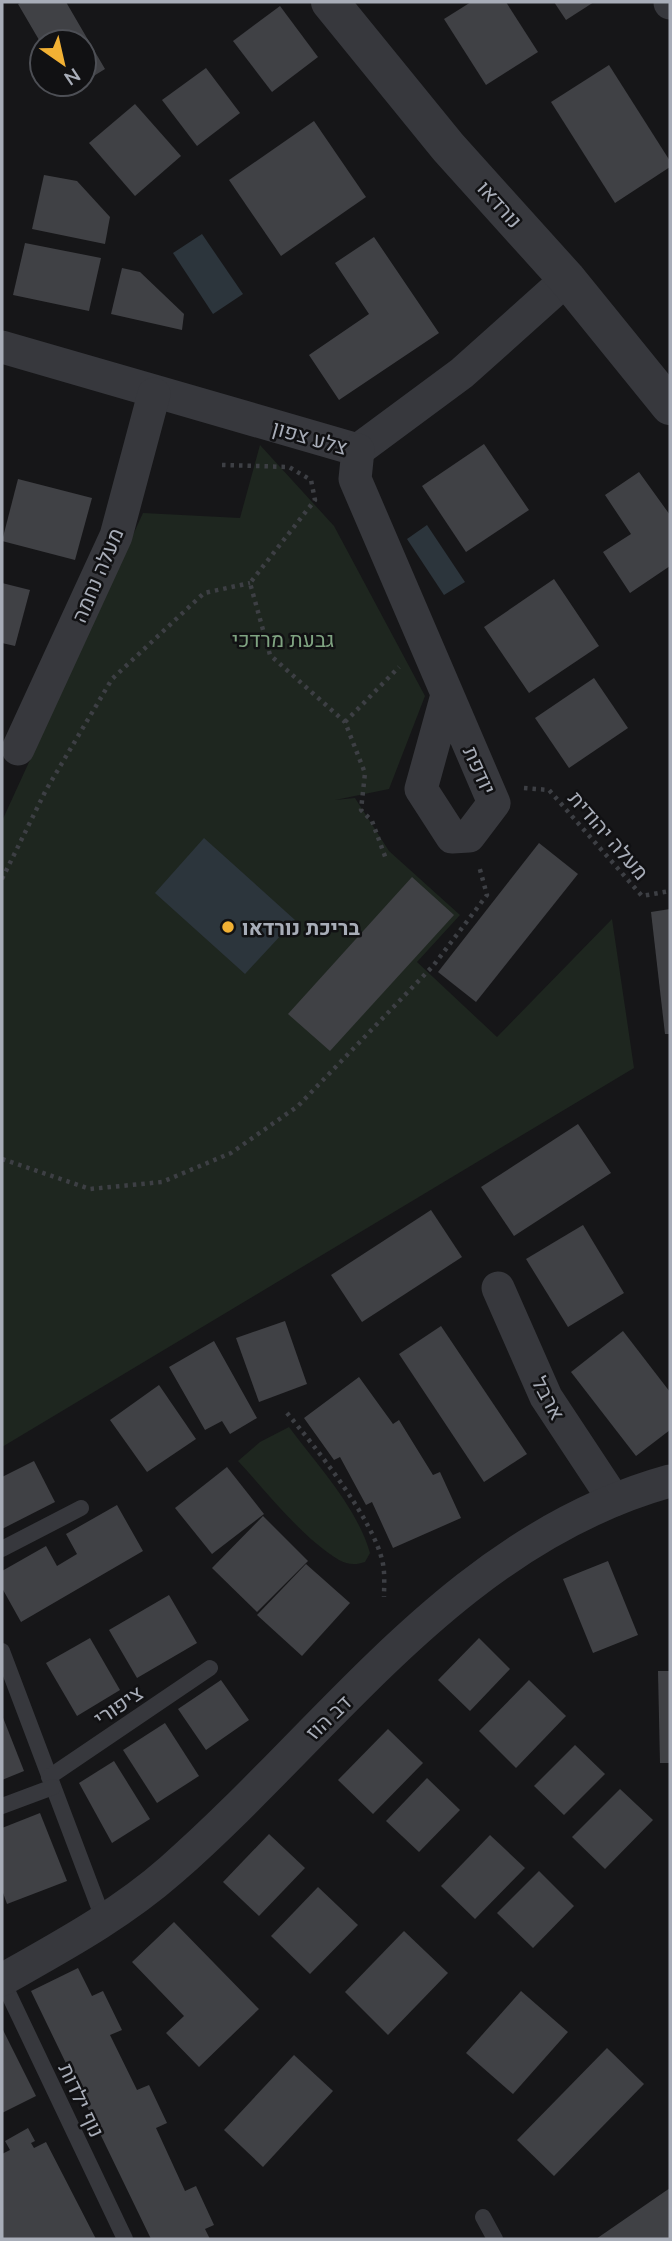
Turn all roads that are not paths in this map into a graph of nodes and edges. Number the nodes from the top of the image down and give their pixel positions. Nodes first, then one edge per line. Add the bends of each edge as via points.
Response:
1 (330, 2) edge
2 (568, 279) junction
3 (2, 347) edge
4 (154, 394) junction
5 (670, 406) edge
6 (358, 450) junction
7 (447, 695) junction
8 (18, 749) dead end
9 (498, 1288) dead end
10 (670, 1481) edge
11 (614, 1500) junction
12 (81, 1508) dead end
13 (2, 1549) edge
14 (2, 1651) edge
15 (210, 1668) dead end
16 (51, 1782) junction
17 (2, 1806) edge
18 (104, 1921) junction
19 (2, 1980) edge
20 (483, 2217) dead end
21 (125, 2239) edge
22 (495, 2239) edge

1 - 2 street, נורדאו via 448,147
2 - 5 street, נורדאו
2 - 6 street, צלע צפון via 462,373
3 - 4 street, צלע צפון
4 - 6 street, צלע צפון
4 - 8 street, מעלה נחמה via 116,536
6 - 7 street, יודפת via 355,479
7 - 7 street, יודפת via 421,789 452,837 469,836 494,803
9 - 11 street, ארבל via 545,1397
10 - 11 street, דב הוז
11 - 18 street, דב הוז via 551,1530 414,1629 170,1871
12 - 13 lane
14 - 16 lane
15 - 16 lane, ציפורי
16 - 17 lane, ציפורי
16 - 18 lane
18 - 19 street, דב הוז
19 - 21 lane, נוף ילדות
20 - 22 lane

